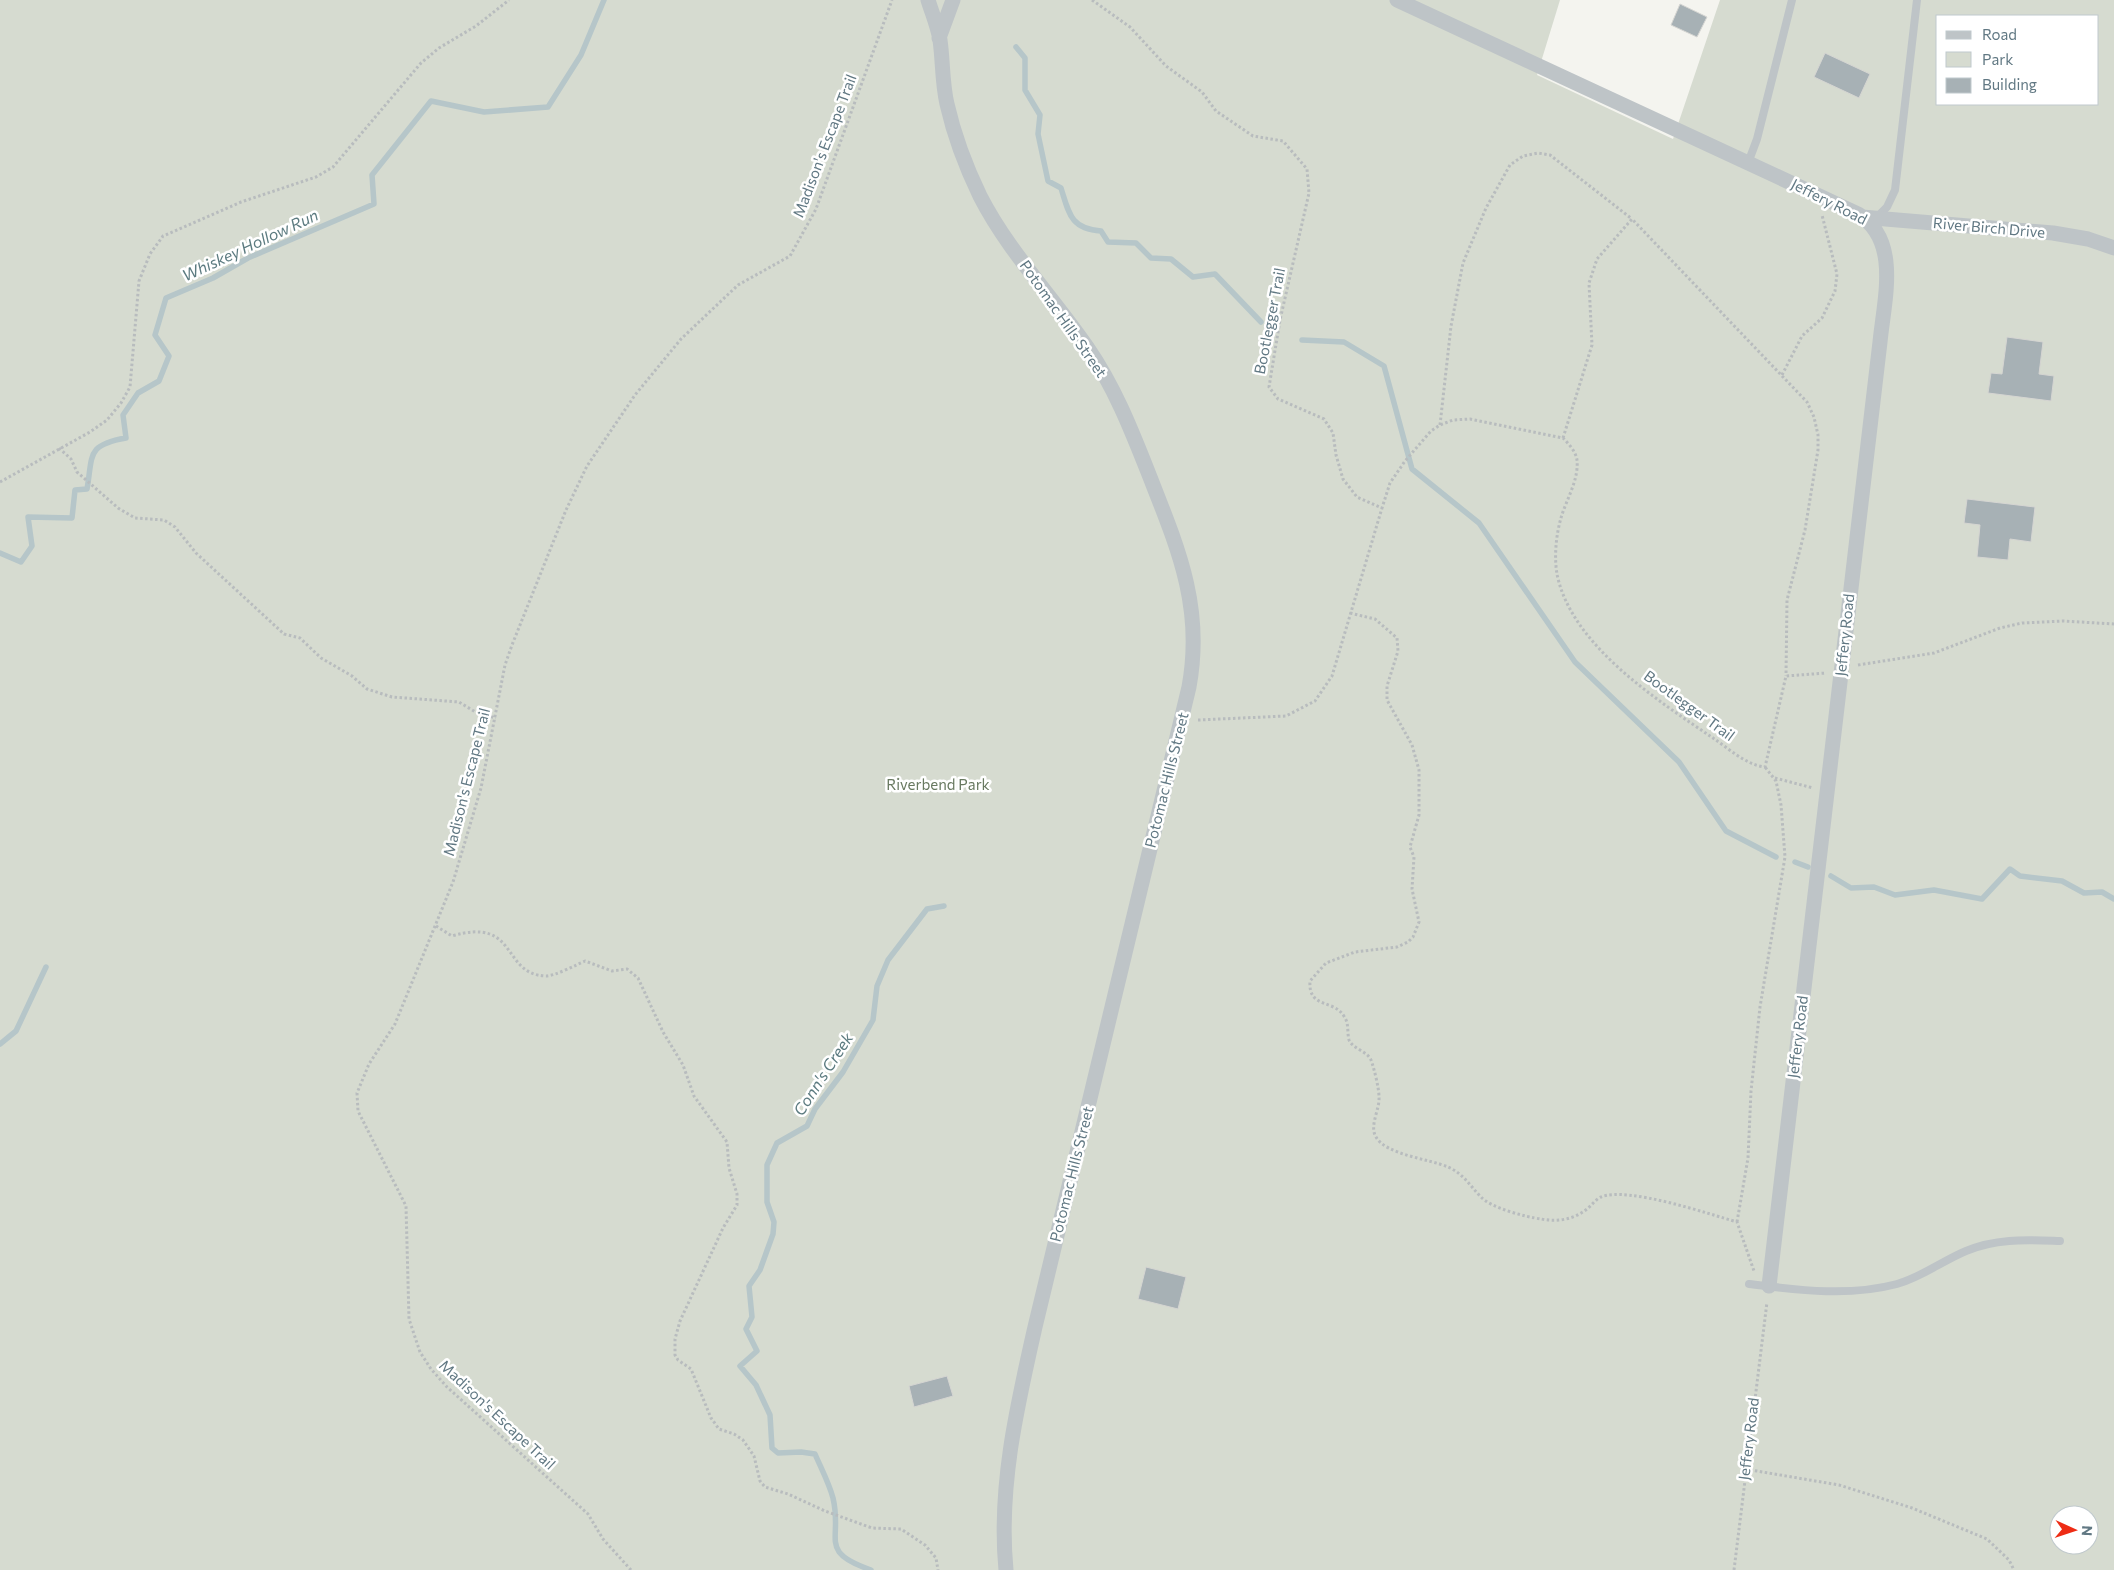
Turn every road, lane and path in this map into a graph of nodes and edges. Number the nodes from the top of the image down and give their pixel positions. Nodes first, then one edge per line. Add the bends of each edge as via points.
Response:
1 (509, 0) edge
2 (892, 0) edge
3 (928, 0) edge
4 (953, 0) edge
5 (1092, 0) edge
6 (1397, 0) edge
7 (1792, 0) edge
8 (1917, 0) edge
9 (939, 38) junction
10 (1748, 163) junction
11 (1816, 194) junction
12 (1869, 217) junction
13 (1632, 219) junction
14 (2114, 248) edge
15 (1782, 375) junction
16 (1440, 425) junction
17 (1563, 438) junction
18 (59, 448) junction
19 (0, 482) edge
20 (1382, 508) junction
21 (1350, 613) junction
22 (2114, 624) edge
23 (1842, 670) junction
24 (1786, 676) junction
25 (496, 718) junction
26 (1181, 721) junction
27 (1765, 767) junction
28 (1775, 778) junction
29 (1828, 793) junction
30 (436, 926) junction
31 (1737, 1222) junction
32 (2060, 1241) dead end
33 (1749, 1284) dead end
34 (1765, 1286) junction
35 (1745, 1469) junction
36 (631, 1570) edge
37 (938, 1570) edge
38 (1006, 1570) edge
39 (1734, 1570) edge
40 (2014, 1570) edge

1 - 18 path via 421,63 332,167 316,177 241,202 163,236 150,254 139,281 130,387 107,420
2 - 25 path, Madison's Escape Trail via 816,209 790,256 738,285 681,339 635,395 588,466 566,510 512,645 505,665
3 - 9 street, Potomac Hills Street
4 - 9 street, Potomac Hills Street
5 - 20 path, Bootlegger Trail via 1130,27 1166,66 1202,92 1216,111 1253,136 1284,141 1307,168 1309,193 1282,311 1269,387 1278,399 1324,420 1333,433 1343,480 1357,497
6 - 10 street, Jeffery Road
7 - 10 lane
8 - 12 lane via 1895,190 1887,207
9 - 26 street, Potomac Hills Street via 946,103 980,196 1001,232 1087,348 1122,406 1182,557 1191,598 1194,665
10 - 11 street, Jeffery Road
11 - 12 street, Jeffery Road
11 - 15 path via 1837,274 1835,291 1822,318 1802,336
12 - 14 street, River Birch Drive via 2052,233 2088,239
12 - 23 street, Jeffery Road via 1884,248 1886,285
13 - 15 path
13 - 16 path via 1550,155 1523,156 1510,166 1486,208 1462,263
13 - 17 path via 1597,259 1589,283 1592,345
15 - 24 path via 1806,402 1818,435 1805,530 1787,600
16 - 17 path via 1470,419
16 - 20 path via 1431,431 1390,483
17 - 27 path, Bootlegger Trail via 1577,458 1577,473 1556,535 1556,572 1578,623 1611,660 1651,696 1746,760
18 - 19 path
18 - 25 path via 71,459 77,472 118,508 135,518 164,520 175,526 196,553 284,634 300,638 321,658 352,676 367,690 392,697 460,702 477,713
20 - 21 path
21 - 26 path via 1332,676 1315,701 1286,716
21 - 31 path via 1375,620 1397,638 1398,651 1387,686 1387,700 1412,745 1419,770 1419,815 1410,847 1414,857 1412,889 1419,922 1414,937 1396,947 1355,952 1326,964 1310,981 1309,991 1314,998 1339,1010 1346,1018 1352,1044 1370,1058 1379,1096 1376,1138 1387,1148 1449,1167 1464,1176 1489,1204 1540,1219 1570,1219 1601,1197 1616,1195 1656,1199
22 - 23 path via 2022,623 1934,652
23 - 24 path
23 - 29 street, Jeffery Road
24 - 27 path
25 - 30 path, Madison's Escape Trail via 468,835
26 - 38 street, Potomac Hills Street via 1014,1422 1006,1503
27 - 28 path
28 - 29 path
28 - 31 path via 1781,805 1785,857 1760,1007 1748,1158
29 - 34 street, Jeffery Road
30 - 36 path, Madison's Escape Trail via 395,1024 369,1064 357,1093 358,1112 406,1206 409,1319 420,1352 431,1369 588,1514 603,1539
30 - 37 path via 452,936 464,932 492,933 504,942 517,962 530,973 548,976 585,961 604,970 626,969 638,978 663,1032 683,1065 694,1096 727,1142 729,1168 737,1194 737,1205 680,1321 675,1355 691,1368 710,1418 719,1429 743,1440 754,1456 760,1481 766,1487 872,1528 901,1529 925,1545 936,1558
31 - 34 path via 1751,1264
32 - 34 lane via 2007,1240 1984,1244 1897,1284 1864,1290 1831,1292
33 - 34 lane
34 - 35 path, Jeffery Road
35 - 39 path, Jeffery Road
35 - 40 path via 1838,1484 1912,1508 1987,1539 2009,1560

